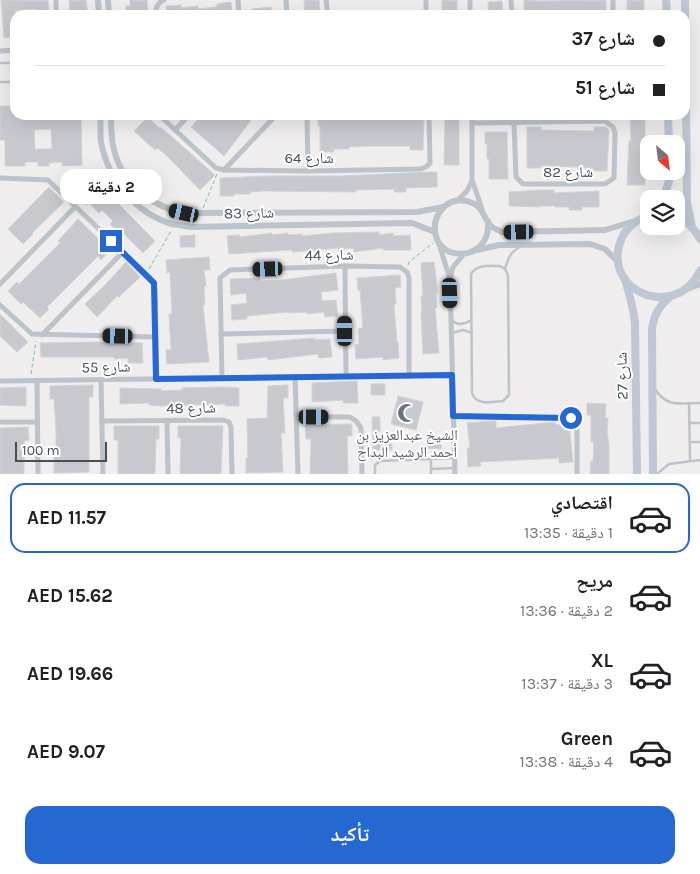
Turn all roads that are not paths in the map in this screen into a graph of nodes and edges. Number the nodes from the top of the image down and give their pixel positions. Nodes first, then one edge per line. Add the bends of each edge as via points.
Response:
1 (164, 0) edge
2 (156, 10) edge
3 (100, 120) edge
4 (111, 120) edge
5 (164, 120) edge
6 (184, 120) edge
7 (271, 120) edge
8 (306, 120) edge
9 (429, 120) edge
10 (668, 120) edge
11 (686, 120) edge
12 (514, 122) junction
13 (555, 122) joint
14 (472, 123) joint
15 (175, 130) junction
16 (669, 135) edge
17 (222, 169) junction
18 (308, 171) junction
19 (0, 178) edge
20 (472, 180) junction
21 (458, 200) junction
22 (75, 207) junction
23 (443, 207) junction
24 (482, 209) junction
25 (640, 218) edge
26 (636, 220) junction
27 (488, 221) junction
28 (685, 222) edge
29 (692, 227) junction
30 (435, 232) junction
31 (700, 239) edge
32 (438, 240) junction
33 (524, 246) junction
34 (474, 251) junction
35 (123, 252) junction
36 (464, 254) junction
37 (619, 264) junction
38 (345, 266) junction
39 (505, 269) junction
40 (700, 271) edge
41 (450, 279) junction
42 (625, 279) junction
43 (0, 284) edge
44 (700, 284) edge
45 (684, 291) junction
46 (670, 297) junction
47 (0, 305) edge
48 (472, 318) junction
49 (451, 320) junction
50 (345, 331) junction
51 (472, 333) junction
52 (221, 334) junction
53 (451, 334) junction
54 (40, 335) junction
55 (155, 337) junction
56 (452, 375) junction
57 (409, 376) junction
58 (295, 377) junction
59 (346, 377) junction
60 (222, 378) junction
61 (156, 379) junction
62 (101, 380) junction
63 (0, 381) edge
64 (37, 381) junction
65 (652, 385) junction
66 (689, 403) junction
67 (700, 403) edge
68 (453, 416) junction
69 (297, 417) junction
70 (167, 421) junction
71 (0, 422) edge
72 (37, 422) junction
73 (102, 422) junction
74 (690, 423) junction
75 (700, 423) edge
76 (690, 442) junction
77 (700, 442) edge
78 (454, 458) junction
79 (430, 460) junction
80 (690, 460) junction
81 (700, 460) edge
82 (455, 468) junction
83 (431, 469) junction
84 (38, 474) edge
85 (103, 474) edge
86 (168, 474) edge
87 (232, 474) edge
88 (298, 474) edge
89 (362, 474) edge
90 (375, 474) edge
91 (431, 474) edge
92 (455, 474) edge
93 (577, 474) edge
94 (637, 474) edge
95 (653, 474) edge
96 (657, 474) edge

1 - 2 street
3 - 30 street, شارع 83 via 105,158 120,187 153,216 176,224 191,227 412,223
4 - 23 street, شارع 83 via 114,149 121,169 135,189 170,210 184,213 417,212
5 - 15 street
6 - 15 street
7 - 17 street
8 - 18 street
9 - 18 street, شارع 64 via 430,163 426,167
10 - 16 main road
11 - 29 main road via 687,203
12 - 13 street, شارع 82
12 - 13 street, شارع 82 via 516,178 523,184 610,182 614,178 613,126 605,121
12 - 14 street, شارع 82
14 - 20 street
15 - 17 street via 216,168
17 - 18 street, شارع 64
19 - 22 street via 48,180
20 - 21 street
20 - 24 street
21 - 23 street
21 - 24 street via 471,202
22 - 35 street
22 - 43 street
23 - 30 street via 434,223
24 - 27 street
25 - 26 main road
26 - 27 street via 605,230 502,232 492,228
26 - 37 main road via 620,243
27 - 34 street via 486,239
28 - 29 main road
29 - 31 main road
30 - 32 street
32 - 36 street via 447,250
32 - 41 street
33 - 34 street via 494,246
33 - 37 street via 595,245 609,252
33 - 39 lane via 511,253
34 - 36 street
35 - 54 street
35 - 55 street via 154,281
36 - 41 street via 453,267
37 - 42 main road, شارع 27
38 - 50 street
38 - 52 street, شارع 44 via 230,270 220,278
38 - 57 street, شارع 44 via 400,267 406,272 409,278
39 - 48 lane via 500,266 479,267 472,272
39 - 51 lane via 508,275 509,395 505,400 475,400
40 - 45 main road
41 - 49 street
42 - 46 main road via 645,295
42 - 94 main road, شارع 27 via 635,322
44 - 45 street
45 - 46 main road
46 - 65 main road, شارع 27 via 659,308 653,321
47 - 54 street via 29,332
48 - 49 lane via 463,324
48 - 51 lane
49 - 53 street
50 - 52 street
50 - 59 street
51 - 53 lane via 460,330
52 - 60 street, شارع 44
53 - 56 street
54 - 55 street
55 - 61 street
56 - 57 street, شارع 55
56 - 68 street
57 - 59 street, شارع 55
58 - 59 street, شارع 55
58 - 60 street, شارع 55
58 - 69 street
60 - 61 street, شارع 55
61 - 62 street, شارع 55
62 - 64 street, شارع 55
62 - 73 street
63 - 64 street, شارع 55
64 - 72 street
65 - 66 lane via 665,401
65 - 95 main road, شارع 27
66 - 67 lane
66 - 74 lane
68 - 78 street
68 - 93 street via 571,418 577,430
69 - 88 street
69 - 89 street via 350,417 356,421 360,428
70 - 73 street, شارع 48
70 - 86 street
70 - 87 street, شارع 48 via 228,422 231,427
71 - 72 street
72 - 84 street
73 - 85 street
74 - 75 lane
74 - 76 lane
76 - 77 lane
76 - 80 lane
78 - 79 lane
78 - 82 street
79 - 83 lane
79 - 90 lane via 380,461 375,465
80 - 81 lane
80 - 96 lane via 669,464
82 - 83 lane
82 - 92 street
83 - 91 lane

